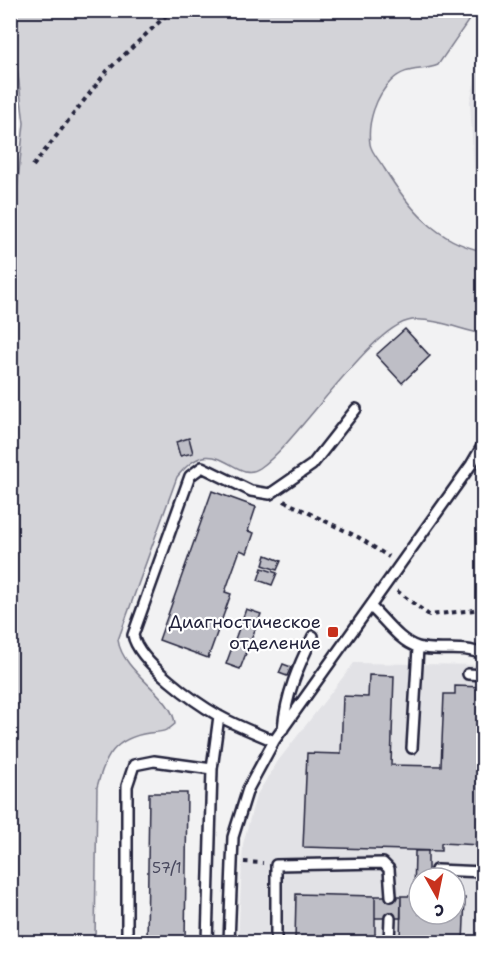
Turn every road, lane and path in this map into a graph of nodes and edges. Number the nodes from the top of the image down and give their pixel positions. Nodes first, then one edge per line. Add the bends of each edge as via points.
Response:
1 (172, 10) edge
2 (33, 166) dead end
3 (356, 409) dead end
4 (483, 443) edge
5 (270, 494) junction
6 (401, 565) junction
7 (388, 584) junction
8 (372, 608) junction
9 (483, 609) edge
10 (313, 636) dead end
11 (418, 648) junction
12 (483, 655) edge
13 (468, 674) dead end
14 (483, 675) edge
15 (219, 716) junction
16 (283, 729) junction
17 (274, 741) junction
18 (412, 748) dead end
19 (212, 769) junction
20 (231, 861) junction
21 (276, 865) junction
22 (467, 871) edge
23 (483, 872) edge
24 (391, 896) dead end
25 (390, 918) dead end
26 (127, 942) edge
27 (207, 942) edge
28 (229, 942) edge
29 (276, 942) edge
30 (389, 942) edge

1 - 2 path via 107,71
3 - 5 lane via 312,465
4 - 6 lane
5 - 6 path via 358,537
5 - 15 lane via 251,491 202,467 190,476 133,635 141,654
6 - 7 lane
7 - 8 lane
7 - 9 path via 429,615
8 - 11 lane via 404,640
8 - 16 lane
10 - 16 lane via 291,683
11 - 12 lane via 465,649
11 - 18 lane
13 - 14 lane
15 - 17 lane
15 - 19 lane
16 - 17 lane
17 - 20 lane via 240,809
19 - 26 lane via 154,761 134,765 127,786
19 - 27 lane
20 - 21 path
20 - 28 lane
21 - 24 lane via 383,863 389,869
21 - 29 lane
22 - 23 lane
25 - 30 lane

